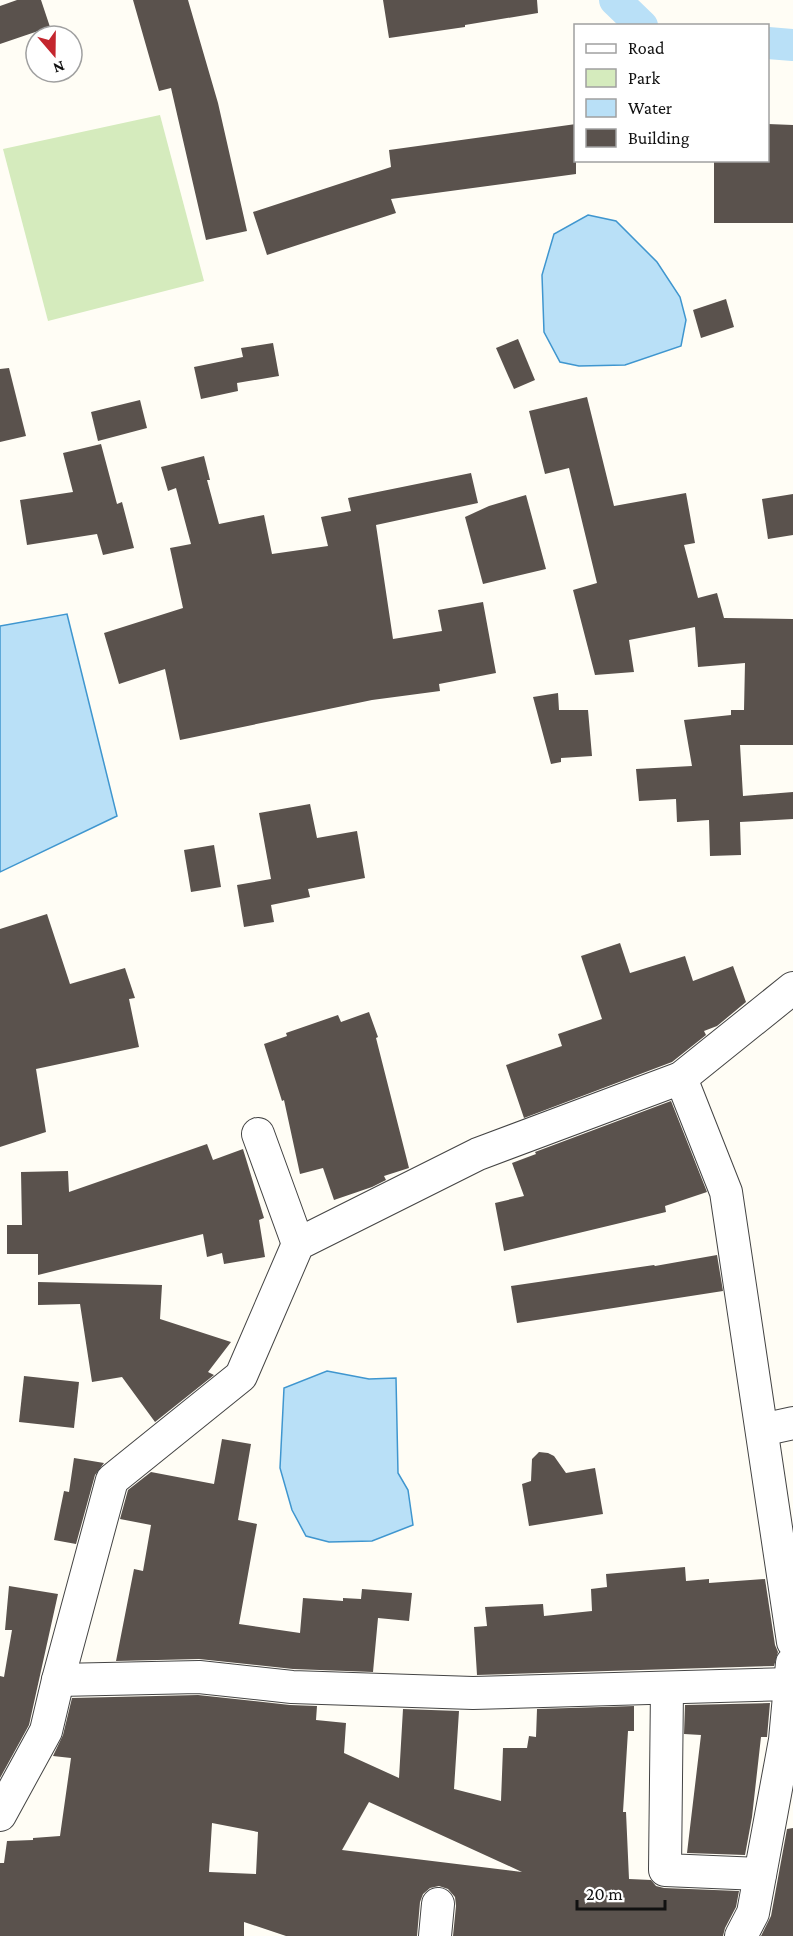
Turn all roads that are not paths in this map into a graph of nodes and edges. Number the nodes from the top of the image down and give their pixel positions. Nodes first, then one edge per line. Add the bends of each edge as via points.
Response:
1 (793, 988) edge
2 (681, 1078) junction
3 (258, 1134) dead end
4 (298, 1244) junction
5 (793, 1424) edge
6 (762, 1430) junction
7 (793, 1642) edge
8 (793, 1647) edge
9 (58, 1680) junction
10 (790, 1684) junction
11 (667, 1688) junction
12 (0, 1815) edge
13 (760, 1874) junction
14 (438, 1904) dead end
15 (435, 1936) edge
16 (741, 1936) edge

1 - 2 street
2 - 4 street via 478,1154
2 - 6 street via 726,1192
3 - 4 street
4 - 9 street via 241,1376 112,1480
5 - 6 street
6 - 7 street
8 - 10 street
9 - 11 street via 199,1677 292,1687 473,1693
9 - 12 street via 46,1731
10 - 11 street
10 - 13 street via 785,1740
11 - 13 street via 665,1870
13 - 16 street via 753,1913
14 - 15 street

